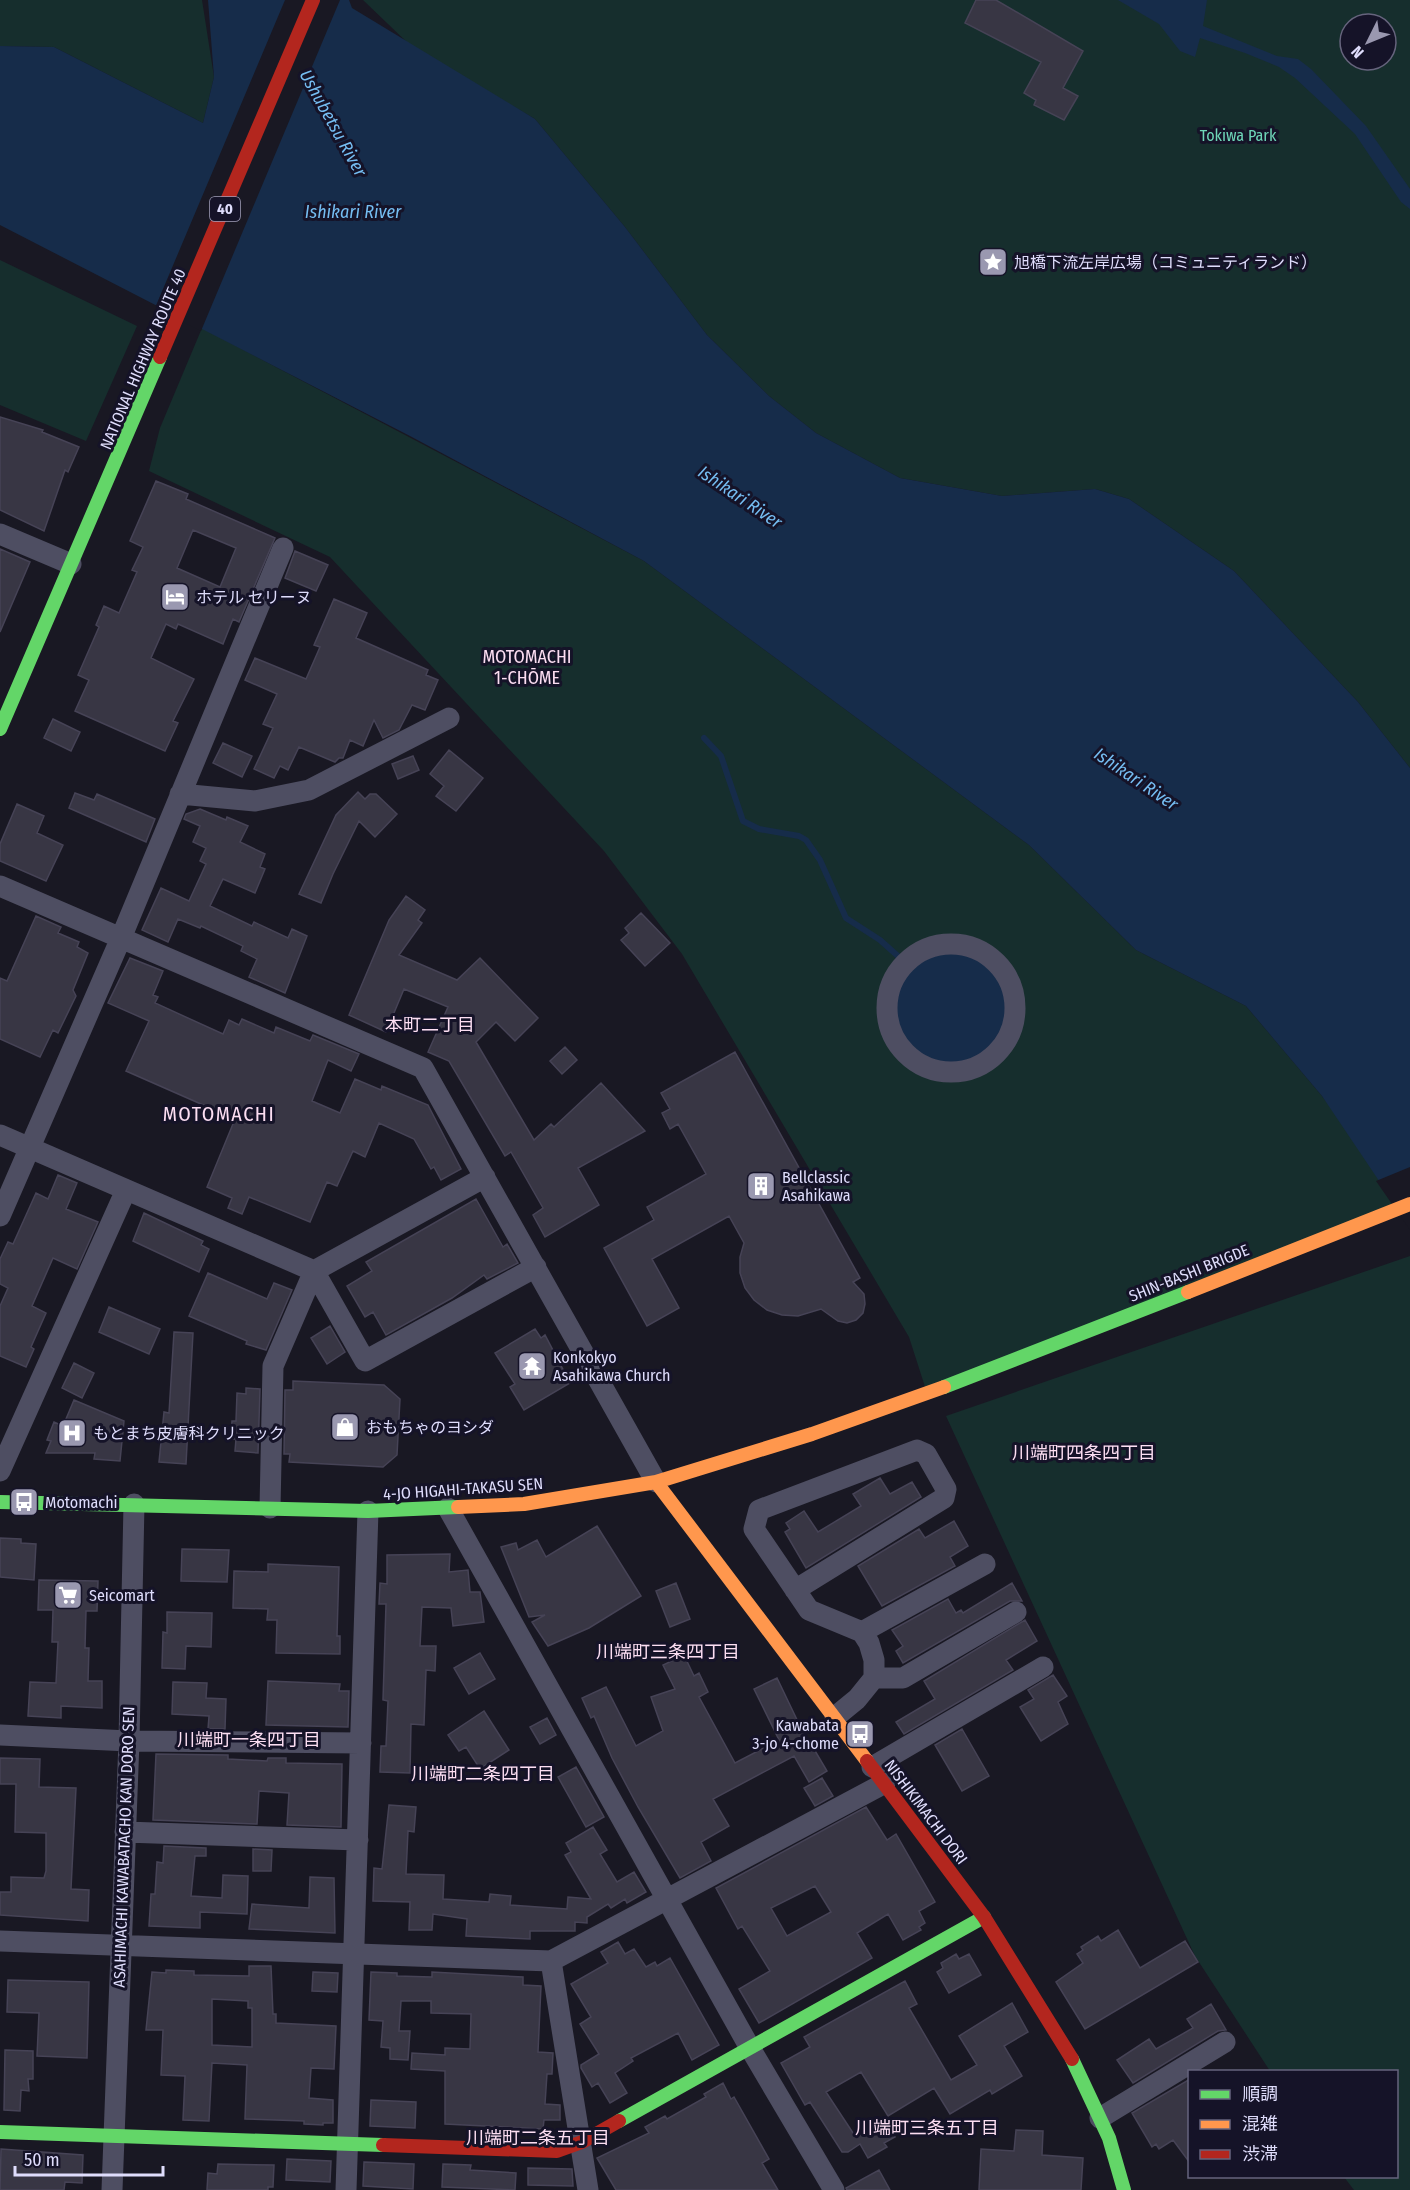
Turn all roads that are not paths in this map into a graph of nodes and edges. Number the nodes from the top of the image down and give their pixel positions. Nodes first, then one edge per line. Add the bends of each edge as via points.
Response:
1 (313, 0) edge
2 (0, 534) edge
3 (283, 548) dead end
4 (71, 564) junction
5 (449, 718) dead end
6 (0, 729) edge
7 (180, 794) junction
8 (0, 886) edge
9 (121, 938) junction
10 (1015, 1010) joint
11 (0, 1135) edge
12 (30, 1148) junction
13 (485, 1176) junction
14 (126, 1190) junction
15 (1410, 1204) edge
16 (0, 1216) edge
17 (536, 1267) junction
18 (314, 1271) junction
19 (980, 1374) joint
20 (0, 1471) edge
21 (656, 1482) junction
22 (0, 1502) edge
23 (134, 1504) junction
24 (270, 1508) junction
25 (448, 1508) junction
26 (368, 1511) junction
27 (985, 1564) dead end
28 (795, 1590) junction
29 (1016, 1612) dead end
30 (862, 1632) junction
31 (1043, 1667) dead end
32 (874, 1678) junction
33 (835, 1717) junction
34 (0, 1735) edge
35 (129, 1741) junction
36 (361, 1743) junction
37 (878, 1775) junction
38 (125, 1832) junction
39 (358, 1840) junction
40 (668, 1900) junction
41 (984, 1917) junction
42 (0, 1941) edge
43 (120, 1945) junction
44 (354, 1954) junction
45 (551, 1961) junction
46 (1225, 2042) dead end
47 (750, 2048) junction
48 (1100, 2118) junction
49 (0, 2132) edge
50 (114, 2136) junction
51 (347, 2142) junction
52 (582, 2142) junction
53 (112, 2190) edge
54 (346, 2190) edge
55 (588, 2190) edge
56 (834, 2190) edge
57 (1124, 2190) edge

1 - 4 main road, NATIONAL HIGHWAY ROUTE 40 / 40
2 - 4 street
3 - 7 street
4 - 6 main road, NATIONAL HIGHWAY ROUTE 40 / 40
5 - 7 street via 309,790 255,801
7 - 9 street
8 - 9 street
9 - 12 street
9 - 13 street via 423,1068
10 - 10 street via 1012,987 1001,967 984,953 956,944 917,952 900,969 887,1000 892,1033 908,1055 924,1066 951,1071 969,1069 992,1057 1011,1032
11 - 12 street
12 - 14 street
12 - 16 street
13 - 17 street
13 - 18 street
14 - 18 street
14 - 20 street
15 - 19 main road, SHIN-BASHI BRIGDE
17 - 18 street via 366,1361
17 - 21 street
18 - 24 street via 273,1366
19 - 21 main road, 4-JO HIGAHI-TAKASU SEN via 812,1434
21 - 25 main road, 4-JO HIGAHI-TAKASU SEN via 524,1504
21 - 33 main road, NISHIKIMACHI DORI
22 - 23 main road, 4-JO HIGAHI-TAKASU SEN
23 - 24 main road, 4-JO HIGAHI-TAKASU SEN
23 - 35 street, ASAHIMACHI KAWABATACHO KAN DORO SEN
24 - 26 main road, 4-JO HIGAHI-TAKASU SEN
25 - 26 main road, 4-JO HIGAHI-TAKASU SEN
25 - 40 street
26 - 36 street
27 - 30 street
28 - 28 street via 944,1498 946,1489 926,1454 917,1450 759,1510 754,1529
28 - 30 street via 809,1610
29 - 32 street via 903,1678
30 - 32 street via 874,1660
31 - 37 street
32 - 33 street
33 - 37 main road, NISHIKIMACHI DORI
34 - 35 street
35 - 36 street
35 - 38 street, ASAHIMACHI KAWABATACHO KAN DORO SEN
36 - 39 street
37 - 40 street
37 - 41 main road, NISHIKIMACHI DORI
38 - 39 street
38 - 43 street, ASAHIMACHI KAWABATACHO KAN DORO SEN
39 - 44 street
40 - 45 street
40 - 47 street
41 - 47 main road
41 - 48 main road, NISHIKIMACHI DORI via 1073,2061
42 - 43 street
43 - 44 street
43 - 50 street, ASAHIMACHI KAWABATACHO KAN DORO SEN
44 - 45 street
44 - 51 street
45 - 52 street
46 - 48 street
47 - 52 main road
47 - 56 street
48 - 57 main road, NISHIKIMACHI DORI
49 - 50 main road
50 - 51 main road
50 - 53 street, ASAHIMACHI KAWABATACHO KAN DORO SEN
51 - 52 main road via 557,2151
51 - 54 street
52 - 55 street

